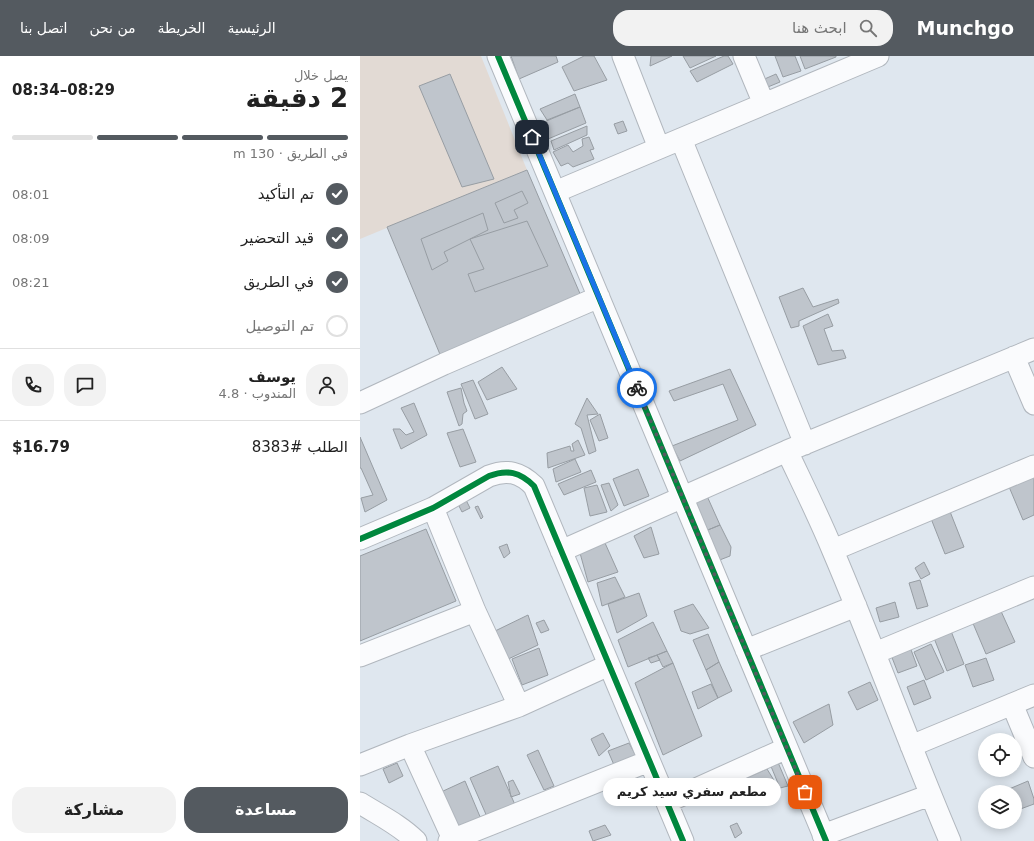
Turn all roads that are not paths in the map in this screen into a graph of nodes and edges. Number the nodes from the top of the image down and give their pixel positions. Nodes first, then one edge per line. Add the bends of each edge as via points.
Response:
1 (498, 56) edge
2 (623, 56) edge
3 (744, 56) edge
4 (867, 58) edge
5 (764, 104) junction
6 (681, 139) junction
7 (659, 148) junction
8 (555, 192) junction
9 (599, 297) junction
10 (1034, 349) edge
11 (1014, 357) junction
12 (360, 402) edge
13 (1034, 404) edge
14 (796, 448) junction
15 (1034, 466) edge
16 (682, 497) junction
17 (433, 508) junction
18 (360, 539) edge
19 (833, 550) junction
20 (561, 551) junction
21 (1034, 587) edge
22 (856, 606) junction
23 (475, 611) junction
24 (746, 650) junction
25 (875, 653) junction
26 (360, 656) edge
27 (609, 665) junction
28 (1034, 695) edge
29 (1012, 704) junction
30 (519, 706) junction
31 (410, 745) junction
32 (911, 746) junction
33 (787, 748) junction
34 (1034, 758) edge
35 (649, 762) junction
36 (360, 765) edge
37 (930, 795) junction
38 (667, 802) junction
39 (360, 803) edge
40 (825, 838) edge
41 (451, 840) edge
42 (416, 841) edge
43 (683, 841) edge
44 (950, 841) edge

1 - 8 street
2 - 7 street
3 - 5 street
4 - 5 street
5 - 6 street
6 - 7 street
6 - 14 street
7 - 8 street
8 - 9 street
9 - 12 street
9 - 16 street
10 - 11 street
11 - 13 street
11 - 14 street
14 - 16 street
14 - 19 street
15 - 19 street
16 - 20 street
16 - 24 street
17 - 18 street
17 - 20 street via 489,476 496,473 513,473 534,486
17 - 23 street
19 - 22 street
20 - 27 street
21 - 25 street
22 - 24 street
22 - 25 street
23 - 26 street
23 - 30 street
24 - 33 street
25 - 32 street
27 - 30 street
27 - 35 street
28 - 29 street
29 - 32 street
29 - 34 street
30 - 31 street
31 - 36 street
31 - 41 street
32 - 37 street
33 - 38 street
33 - 40 street
35 - 38 street
35 - 41 street
37 - 40 street
37 - 44 street
38 - 43 street
39 - 42 street via 408,833

